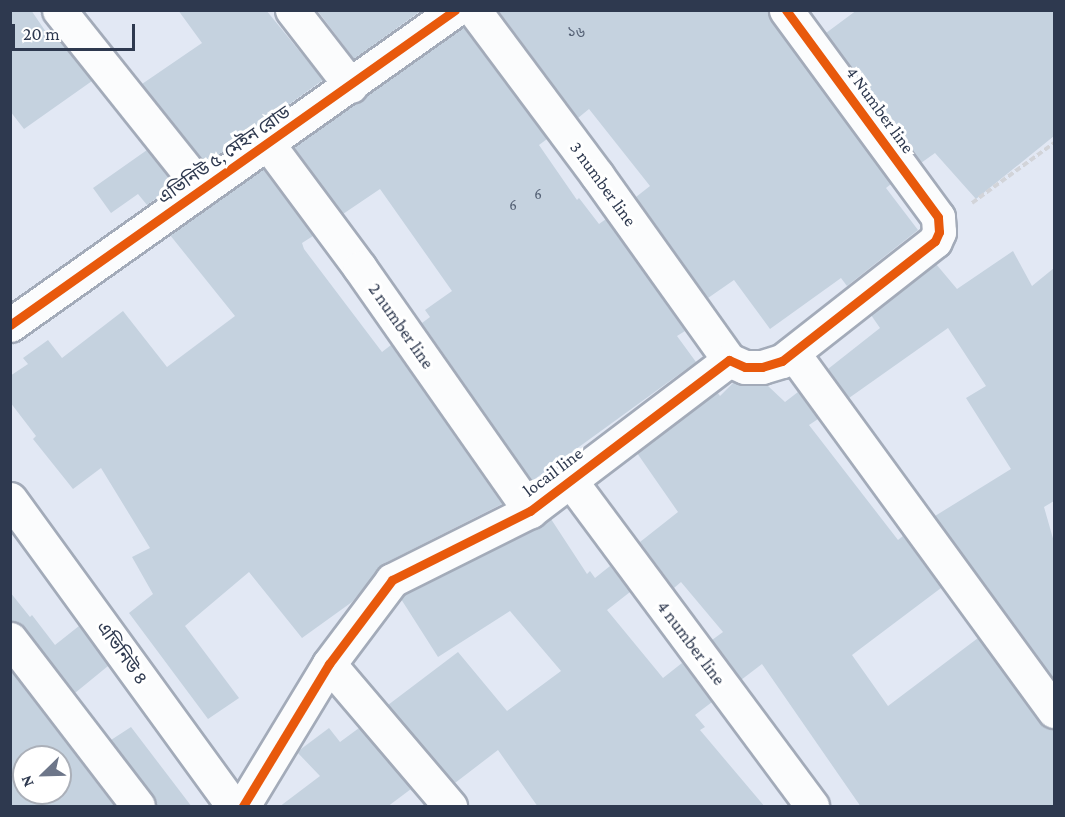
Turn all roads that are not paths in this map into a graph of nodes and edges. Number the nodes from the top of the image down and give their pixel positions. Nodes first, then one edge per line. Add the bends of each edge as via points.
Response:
1 (59, 10) edge
2 (292, 10) edge
3 (455, 10) edge
4 (474, 10) edge
5 (786, 10) edge
6 (351, 86) junction
7 (268, 144) junction
8 (202, 189) junction
9 (10, 325) edge
10 (793, 353) junction
11 (729, 360) junction
12 (570, 480) junction
13 (10, 499) edge
14 (530, 511) junction
15 (10, 639) edge
16 (329, 664) junction
17 (1054, 711) edge
18 (138, 807) edge
19 (233, 807) edge
20 (243, 807) edge
21 (450, 807) edge
22 (813, 807) edge

1 - 8 street
2 - 6 street
3 - 6 street, এভিনিউ ৫, মেইন রোড
4 - 11 street, 3 number line
5 - 10 street, 4 Number line via 938,216 939,229 935,241
6 - 7 street, এভিনিউ ৫, মেইন রোড
7 - 8 street, এভিনিউ ৫, মেইন রোড
7 - 14 street, 2 number line
8 - 9 street, এভিনিউ ৫, মেইন রোড
10 - 11 street via 762,367 745,367
10 - 17 street
11 - 12 street, locail line
12 - 14 street, locail line
12 - 22 street, 4 number line
13 - 19 street, এভিনিউ ৪
14 - 16 street, locail line via 392,580
15 - 18 street
16 - 20 street, locail line
16 - 21 street

